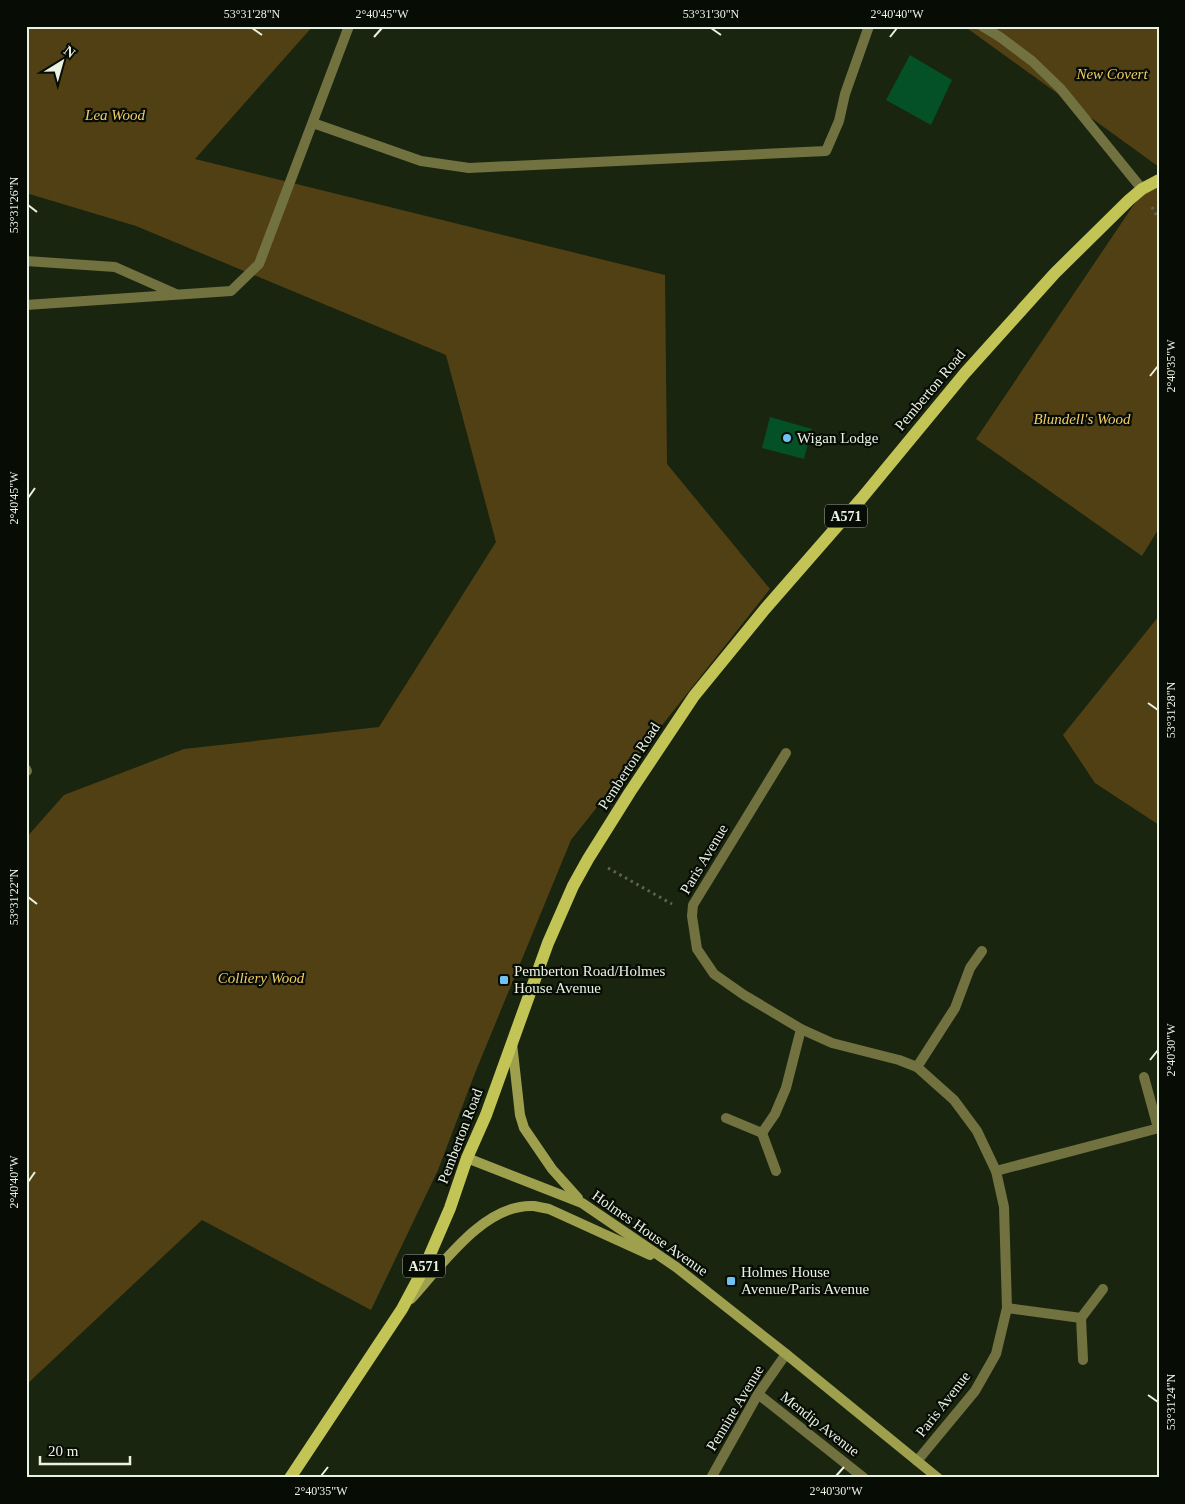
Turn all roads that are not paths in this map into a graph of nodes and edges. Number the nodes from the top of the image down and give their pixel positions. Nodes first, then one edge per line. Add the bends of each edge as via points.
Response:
1 (349, 26) edge
2 (869, 26) edge
3 (982, 26) edge
4 (313, 123) junction
5 (1159, 180) edge
6 (1142, 189) junction
7 (26, 262) edge
8 (177, 295) junction
9 (26, 305) edge
10 (786, 753) dead end
11 (982, 951) dead end
12 (801, 1028) junction
13 (512, 1043) junction
14 (918, 1067) junction
15 (1144, 1077) dead end
16 (726, 1118) dead end
17 (1159, 1127) edge
18 (762, 1133) junction
19 (467, 1158) junction
20 (996, 1170) junction
21 (776, 1171) dead end
22 (582, 1202) junction
23 (676, 1267) junction
24 (1103, 1289) dead end
25 (1007, 1308) junction
26 (402, 1309) junction
27 (1081, 1318) junction
28 (786, 1354) junction
29 (1083, 1360) dead end
30 (758, 1394) junction
31 (917, 1461) junction
32 (290, 1478) edge
33 (710, 1478) edge
34 (864, 1478) edge
35 (938, 1478) edge

1 - 4 street
2 - 4 street via 839,121 826,151 469,168 421,161
3 - 6 street via 1032,61 1060,88
4 - 8 street via 260,264 231,291
5 - 6 main road, Pemberton Road / A571
6 - 13 main road, Pemberton Road / A571 via 1055,273 964,373 694,696 588,859 548,944
7 - 8 street via 115,267
8 - 9 street
10 - 12 street, Paris Avenue via 693,905 692,916 697,949 714,974
11 - 14 street via 970,968 955,1008
12 - 14 street, Paris Avenue via 832,1043
12 - 18 street via 786,1088
13 - 19 main road, Pemberton Road / A571
13 - 22 main road via 524,1128 552,1169
14 - 20 street, Paris Avenue via 954,1100 977,1131
15 - 17 street
16 - 18 street
17 - 20 street
18 - 21 street
19 - 22 main road, Holmes House Avenue
19 - 26 main road, Pemberton Road / A571 via 450,1208
20 - 25 street, Paris Avenue via 1004,1207
22 - 23 main road, Holmes House Avenue
23 - 26 main road via 549,1209 534,1206 513,1209 480,1226 461,1242
23 - 28 main road, Holmes House Avenue
24 - 27 street
25 - 27 street
25 - 31 street, Paris Avenue via 996,1354 975,1391
26 - 32 main road, Pemberton Road / A571
27 - 29 street
28 - 30 street, Pennine Avenue
28 - 31 main road, Holmes House Avenue
30 - 33 street, Pennine Avenue
30 - 34 street, Mendip Avenue
31 - 35 main road, Holmes House Avenue

